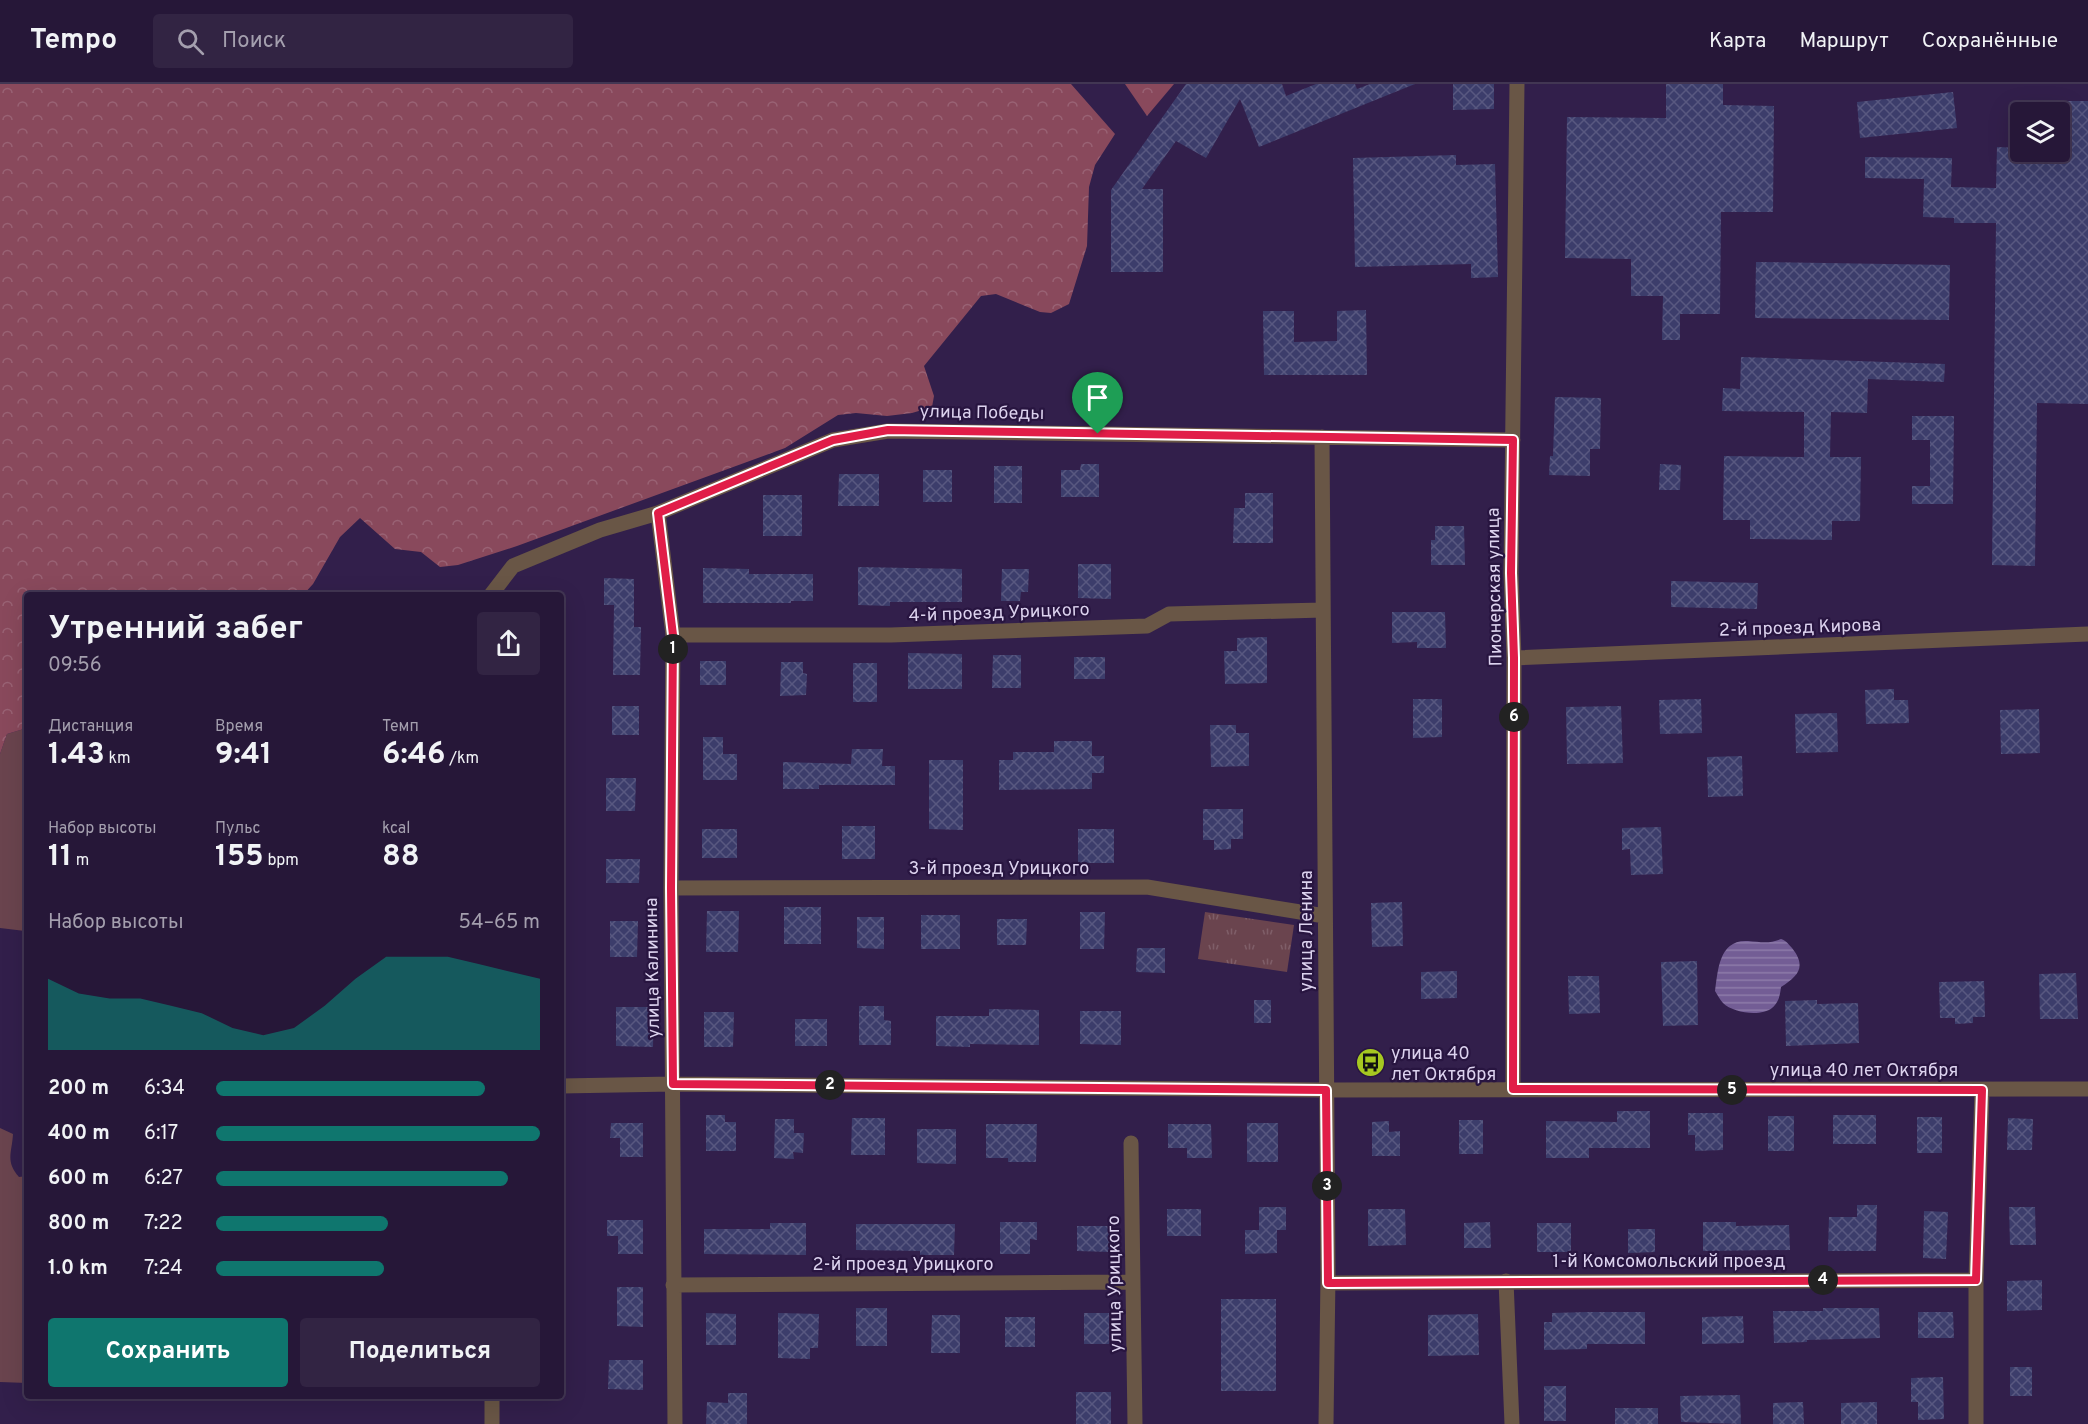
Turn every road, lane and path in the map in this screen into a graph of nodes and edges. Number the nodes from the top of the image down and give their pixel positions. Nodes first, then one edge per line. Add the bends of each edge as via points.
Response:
1 (1517, 84) edge
2 (1322, 437) junction
3 (1513, 440) junction
4 (658, 513) junction
5 (493, 592) edge
6 (1323, 610) junction
7 (2088, 634) edge
8 (673, 635) junction
9 (1514, 658) junction
10 (671, 888) junction
11 (1325, 916) junction
12 (673, 1084) junction
13 (564, 1086) edge
14 (1513, 1089) junction
15 (2088, 1089) edge
16 (1326, 1090) junction
17 (1982, 1090) junction
18 (1131, 1143) dead end
19 (1976, 1280) junction
20 (1506, 1281) junction
21 (1133, 1282) junction
22 (1328, 1283) junction
23 (673, 1285) junction
24 (492, 1399) edge
25 (492, 1424) edge
26 (675, 1424) edge
27 (1135, 1424) edge
28 (1326, 1424) edge
29 (1512, 1424) edge
30 (1976, 1424) edge

1 - 3 street, Пионерская улица
2 - 3 street, улица Победы
2 - 4 street, улица Победы via 888,430 833,440
2 - 6 street, улица Ленина
3 - 9 street, Пионерская улица
4 - 5 street, улица Победы via 600,530 513,566
4 - 8 street, улица Калинина
6 - 8 street, 4-й проезд Урицкого via 1169,614 1147,626 891,635
6 - 11 street, улица Ленина
7 - 9 street, 2-й проезд Кирова
8 - 10 street, улица Калинина
9 - 14 street, Пионерская улица
10 - 11 street, 3-й проезд Урицкого via 1147,887
10 - 12 street, улица Калинина
11 - 16 street, улица Ленина
12 - 13 street, улица 40 лет Октября
12 - 16 street, улица 40 лет Октября
12 - 23 street, улица Калинина
14 - 16 street, улица 40 лет Октября
14 - 17 street, улица 40 лет Октября
15 - 17 street, улица 40 лет Октября
16 - 22 street, улица Ленина
17 - 19 street
18 - 21 street, улица Урицкого
19 - 20 street, 1-й Комсомольский проезд
19 - 30 street
20 - 22 street
20 - 29 street
21 - 23 street, 2-й проезд Урицкого
21 - 27 street, улица Урицкого
22 - 28 street, улица Ленина
23 - 26 street, улица Калинина
24 - 25 street

